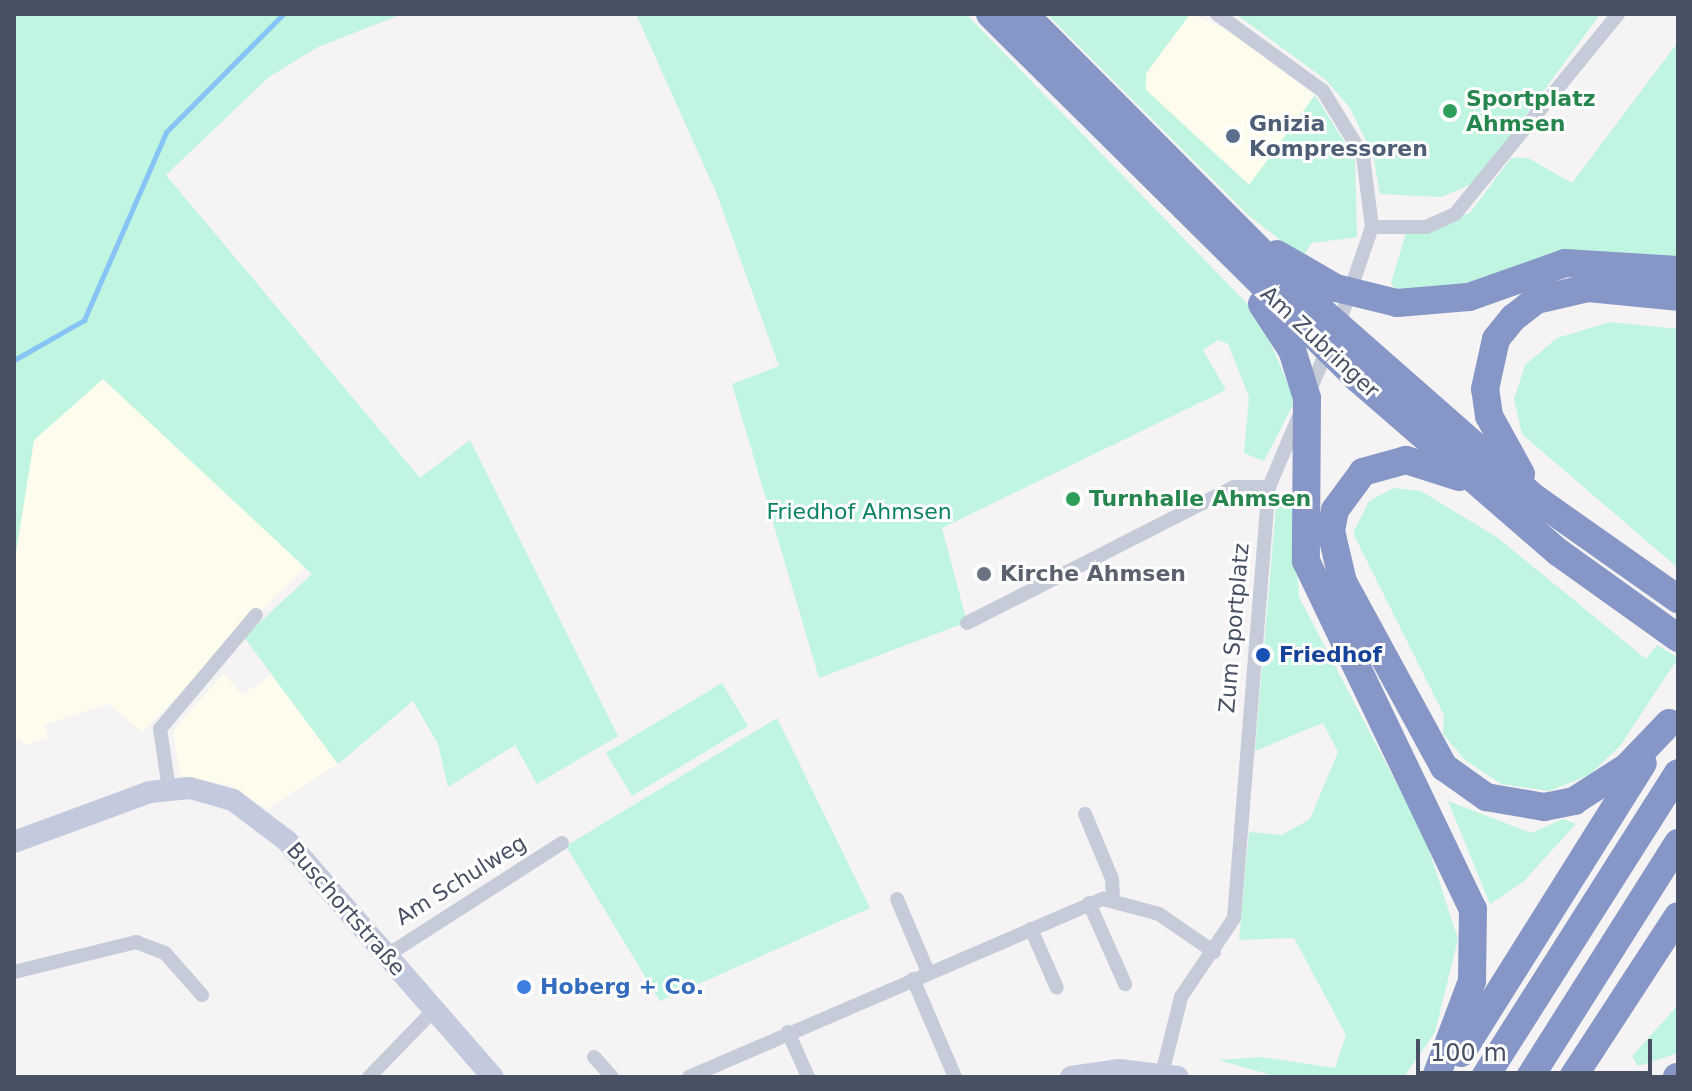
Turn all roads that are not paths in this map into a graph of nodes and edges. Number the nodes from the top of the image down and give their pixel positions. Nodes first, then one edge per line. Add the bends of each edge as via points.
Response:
1 (990, 14) edge
2 (1024, 14) edge
3 (1217, 14) edge
4 (1618, 14) edge
5 (1372, 227) junction
6 (1234, 244) junction
7 (1678, 270) edge
8 (1678, 297) edge
9 (1302, 309) junction
10 (1478, 485) junction
11 (1269, 487) junction
12 (1536, 499) junction
13 (1678, 599) edge
14 (256, 615) dead end
15 (967, 623) dead end
16 (1678, 638) edge
17 (1673, 715) edge
18 (1678, 773) edge
19 (169, 789) junction
20 (1085, 814) dead end
21 (14, 842) edge
22 (562, 843) dead end
23 (1678, 843) edge
24 (897, 899) dead end
25 (1113, 900) junction
26 (1089, 903) junction
27 (1678, 916) edge
28 (1031, 929) junction
29 (1214, 952) junction
30 (386, 956) junction
31 (14, 972) edge
32 (928, 972) junction
33 (913, 979) junction
34 (1125, 984) dead end
35 (1057, 988) dead end
36 (202, 995) dead end
37 (434, 1010) junction
38 (788, 1032) junction
39 (594, 1057) dead end
40 (1170, 1075) edge
41 (369, 1077) edge
42 (493, 1077) edge
43 (612, 1077) edge
44 (689, 1077) edge
45 (808, 1077) edge
46 (955, 1077) edge
47 (1071, 1077) edge
48 (1436, 1077) edge
49 (1445, 1077) edge
50 (1485, 1077) edge
51 (1530, 1077) edge
52 (1573, 1077) edge

1 - 6 highway
2 - 6 highway
3 - 5 street, Zum Sportplatz via 1341,112 1363,156
4 - 5 street via 1455,214 1426,227
5 - 11 street, Zum Sportplatz via 1362,273
6 - 9 highway
6 - 9 highway
7 - 9 highway via 1565,263 1469,297
8 - 12 highway via 1588,288 1558,293 1524,309 1496,339 1487,366 1489,416
9 - 10 highway, Am Zubringer via 1357,378
9 - 12 highway, Am Zubringer via 1369,352
9 - 48 highway via 1310,448 1302,511 1306,561 1473,909 1472,981
10 - 16 highway, Am Zubringer
10 - 17 highway via 1426,463 1383,464 1348,486 1331,531 1343,582 1444,767 1486,797 1544,807 1574,801 1627,767
11 - 15 street via 1234,487
11 - 29 street, Zum Sportplatz via 1234,918
12 - 13 highway, Am Zubringer
14 - 19 street via 160,729
17 - 49 highway
18 - 50 highway
19 - 21 main road, Buschortstraße
19 - 30 main road, Buschortstraße via 213,792 267,821
20 - 25 street via 1112,879
22 - 30 street, Am Schulweg
23 - 51 highway
24 - 32 street
25 - 26 street
25 - 29 street via 1159,914
26 - 28 street
26 - 34 street
27 - 52 highway
28 - 32 street
28 - 35 street
29 - 40 street, Zum Sportplatz via 1174,1014
30 - 37 main road, Buschortstraße
31 - 36 street via 136,942 165,953
32 - 33 street
33 - 38 street
33 - 46 street
37 - 41 street
37 - 42 main road, Buschortstraße
38 - 44 street
38 - 45 street
39 - 43 street
40 - 47 main road

